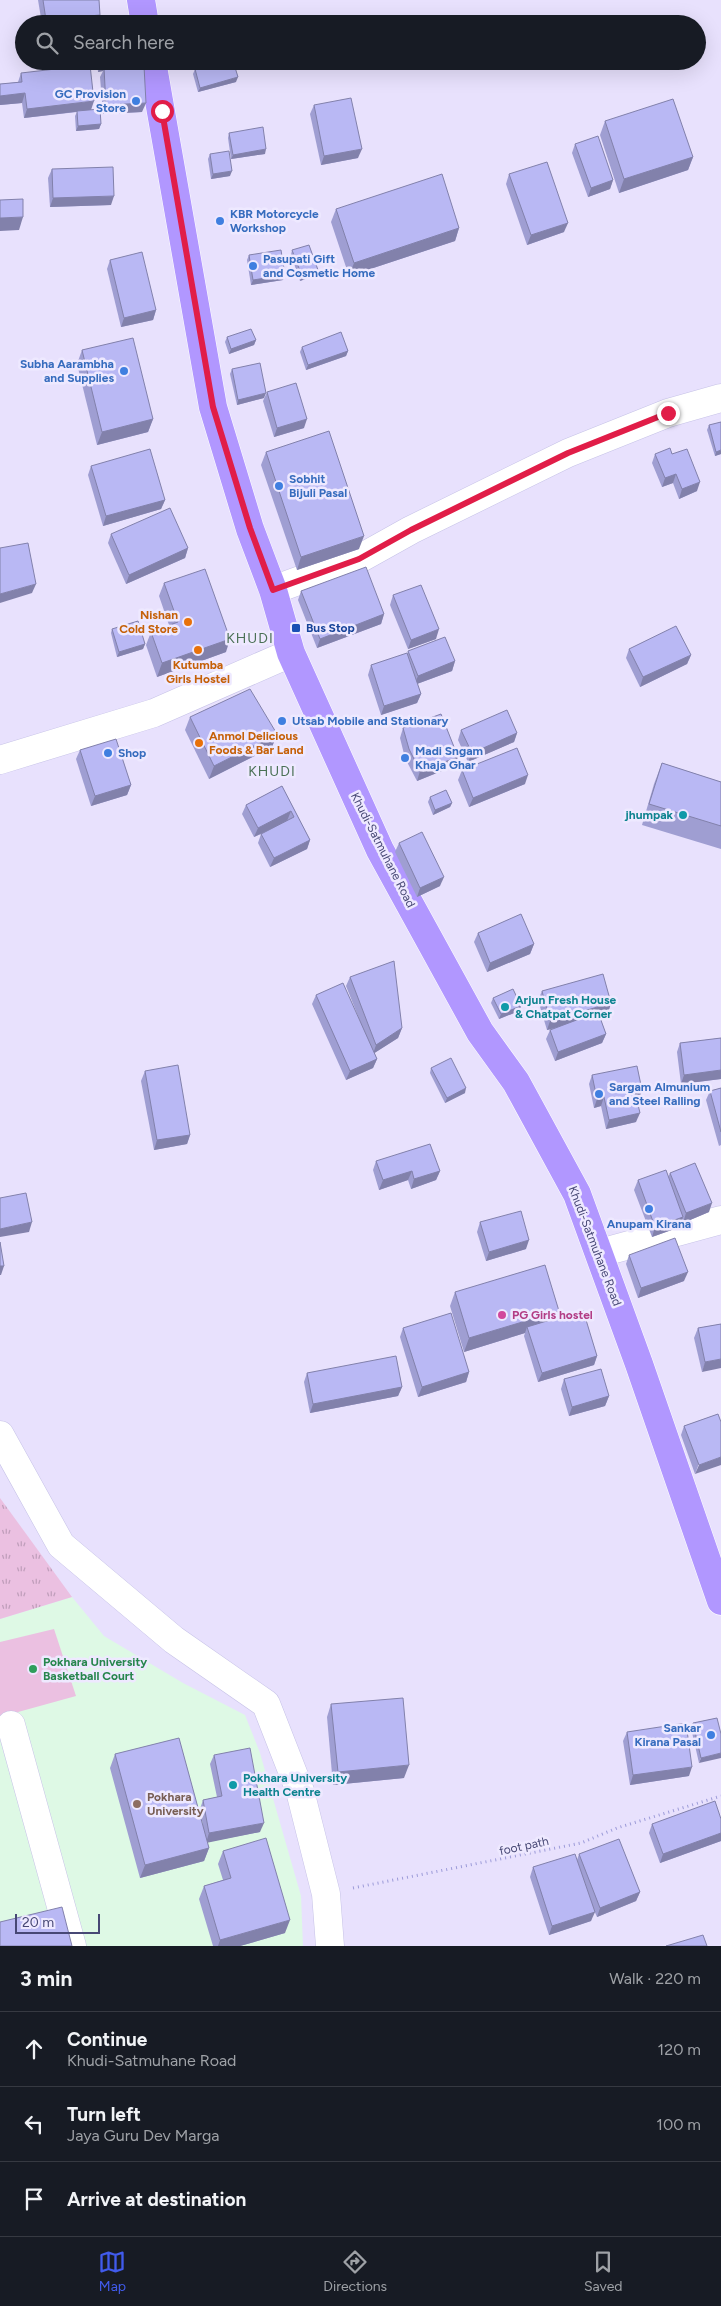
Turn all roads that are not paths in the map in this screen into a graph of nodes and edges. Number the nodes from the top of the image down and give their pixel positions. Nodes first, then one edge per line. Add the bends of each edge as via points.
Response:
1 (141, 0) edge
2 (144, 15) edge
3 (154, 70) edge
4 (721, 398) edge
5 (273, 590) junction
6 (292, 653) junction
7 (0, 760) edge
8 (721, 1220) edge
9 (600, 1253) junction
10 (0, 1435) edge
11 (721, 1601) edge
12 (11, 1725) dead end
13 (72, 1946) edge
14 (330, 1946) edge

1 - 2 main road
3 - 5 main road, Khudi-Satmuhane Road via 213,407 250,528
4 - 5 street via 668,413 568,453 359,559
5 - 6 main road, Khudi-Satmuhane Road
6 - 7 street via 154,713
6 - 9 main road, Khudi-Satmuhane Road via 380,850 480,1032 516,1082 548,1139 577,1194
8 - 9 street
9 - 11 main road, Khudi-Satmuhane Road
10 - 14 street via 61,1544 174,1640 266,1704 300,1791 326,1894
12 - 13 street

